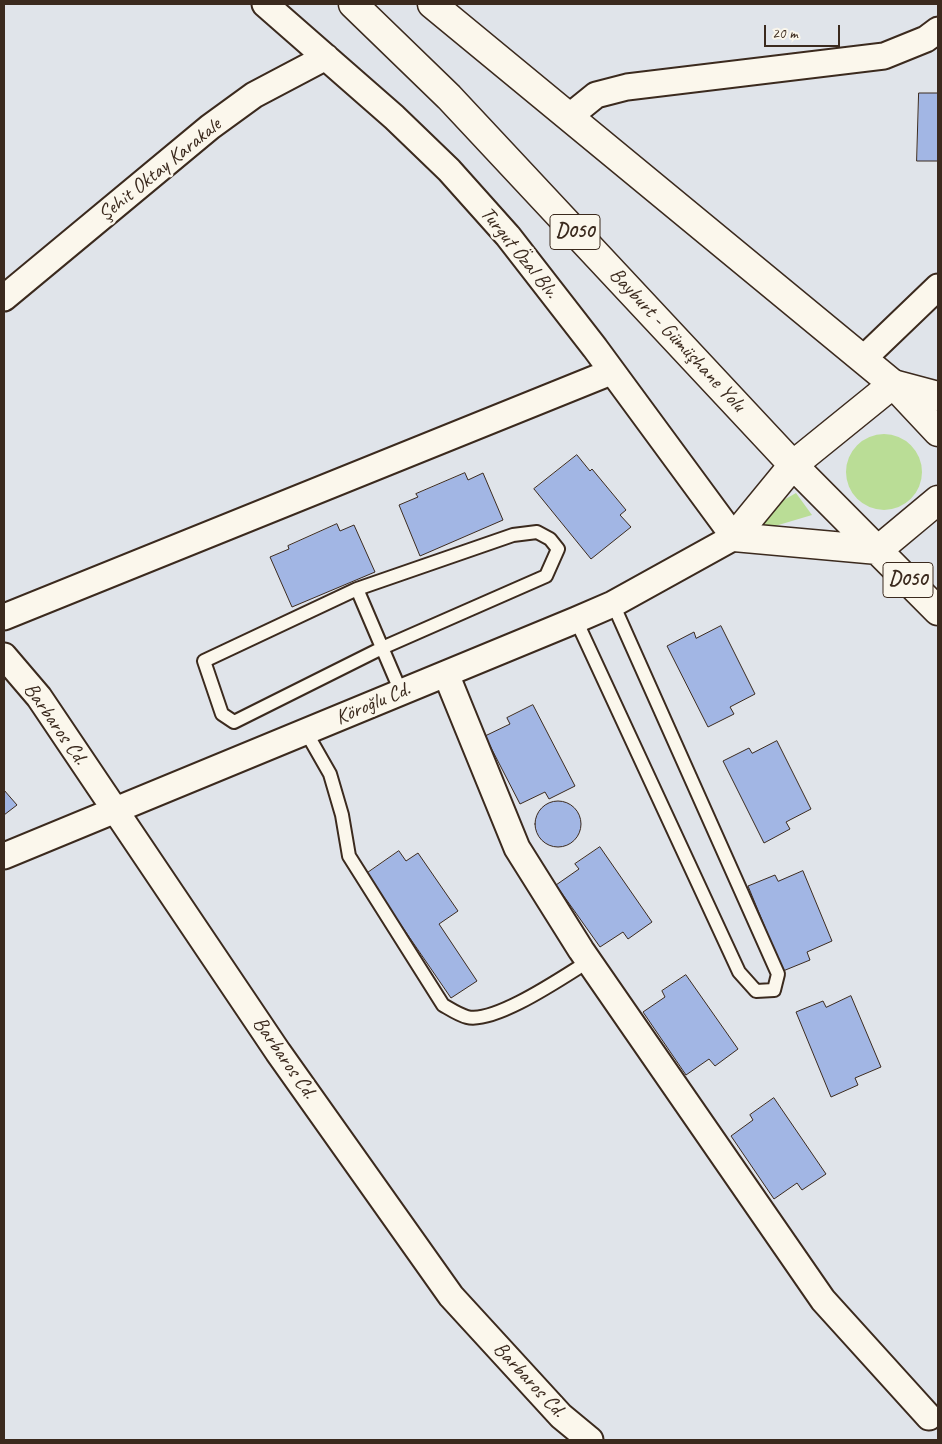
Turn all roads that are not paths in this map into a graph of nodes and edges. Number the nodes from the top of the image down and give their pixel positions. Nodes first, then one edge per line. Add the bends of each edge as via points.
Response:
1 (265, 4) edge
2 (353, 4) edge
3 (432, 4) edge
4 (938, 30) edge
5 (326, 57) junction
6 (570, 116) junction
7 (938, 287) edge
8 (4, 298) edge
9 (863, 359) junction
10 (611, 372) junction
11 (893, 384) junction
12 (938, 396) edge
13 (938, 432) edge
14 (793, 465) junction
15 (938, 500) edge
16 (734, 537) junction
17 (878, 550) junction
18 (357, 589) junction
19 (613, 604) junction
20 (938, 611) edge
21 (4, 617) edge
22 (576, 620) junction
23 (382, 648) junction
24 (4, 656) edge
25 (446, 674) junction
26 (401, 692) junction
27 (306, 732) junction
28 (115, 811) junction
29 (4, 856) edge
30 (589, 961) junction
31 (928, 1417) dead end
32 (590, 1440) edge

1 - 5 street, Turgut Özal Blv.
2 - 14 main road, Bayburt - Gümüşhane Yolu / D050 via 449,97
3 - 6 main road
4 - 6 street via 926,39 884,56 626,87 596,95
5 - 8 street, Şehit Oktay Karakale via 254,95 210,127
5 - 10 street, Turgut Özal Blv. via 449,170 508,236
6 - 9 main road
7 - 9 street
9 - 11 main road
10 - 16 street, Turgut Özal Blv.
10 - 21 street
11 - 12 main road
11 - 13 main road
11 - 14 main road
14 - 16 main road
14 - 17 main road, Bayburt - Gümüşhane Yolu / D050
15 - 17 main road
16 - 17 main road
16 - 19 street, Köroğlu Cd.
17 - 20 main road, Bayburt - Gümüşhane Yolu / D050
18 - 23 lane
18 - 23 lane via 204,660 222,714 234,722
18 - 23 lane via 513,535 537,532 550,539 558,549 546,576
19 - 22 street, Köroğlu Cd.
19 - 22 lane via 778,974 774,990 756,991 739,972
22 - 25 street, Köroğlu Cd.
23 - 26 lane
24 - 28 street, Barbaros Cd. via 39,697
25 - 26 street, Köroğlu Cd.
25 - 30 street via 517,848
26 - 27 street, Köroğlu Cd.
27 - 28 street, Köroğlu Cd.
27 - 30 lane via 330,774 349,856 443,1005 468,1018 498,1013
28 - 29 street, Köroğlu Cd.
28 - 32 street, Barbaros Cd. via 278,1052 452,1296 561,1416
30 - 31 street via 823,1300

